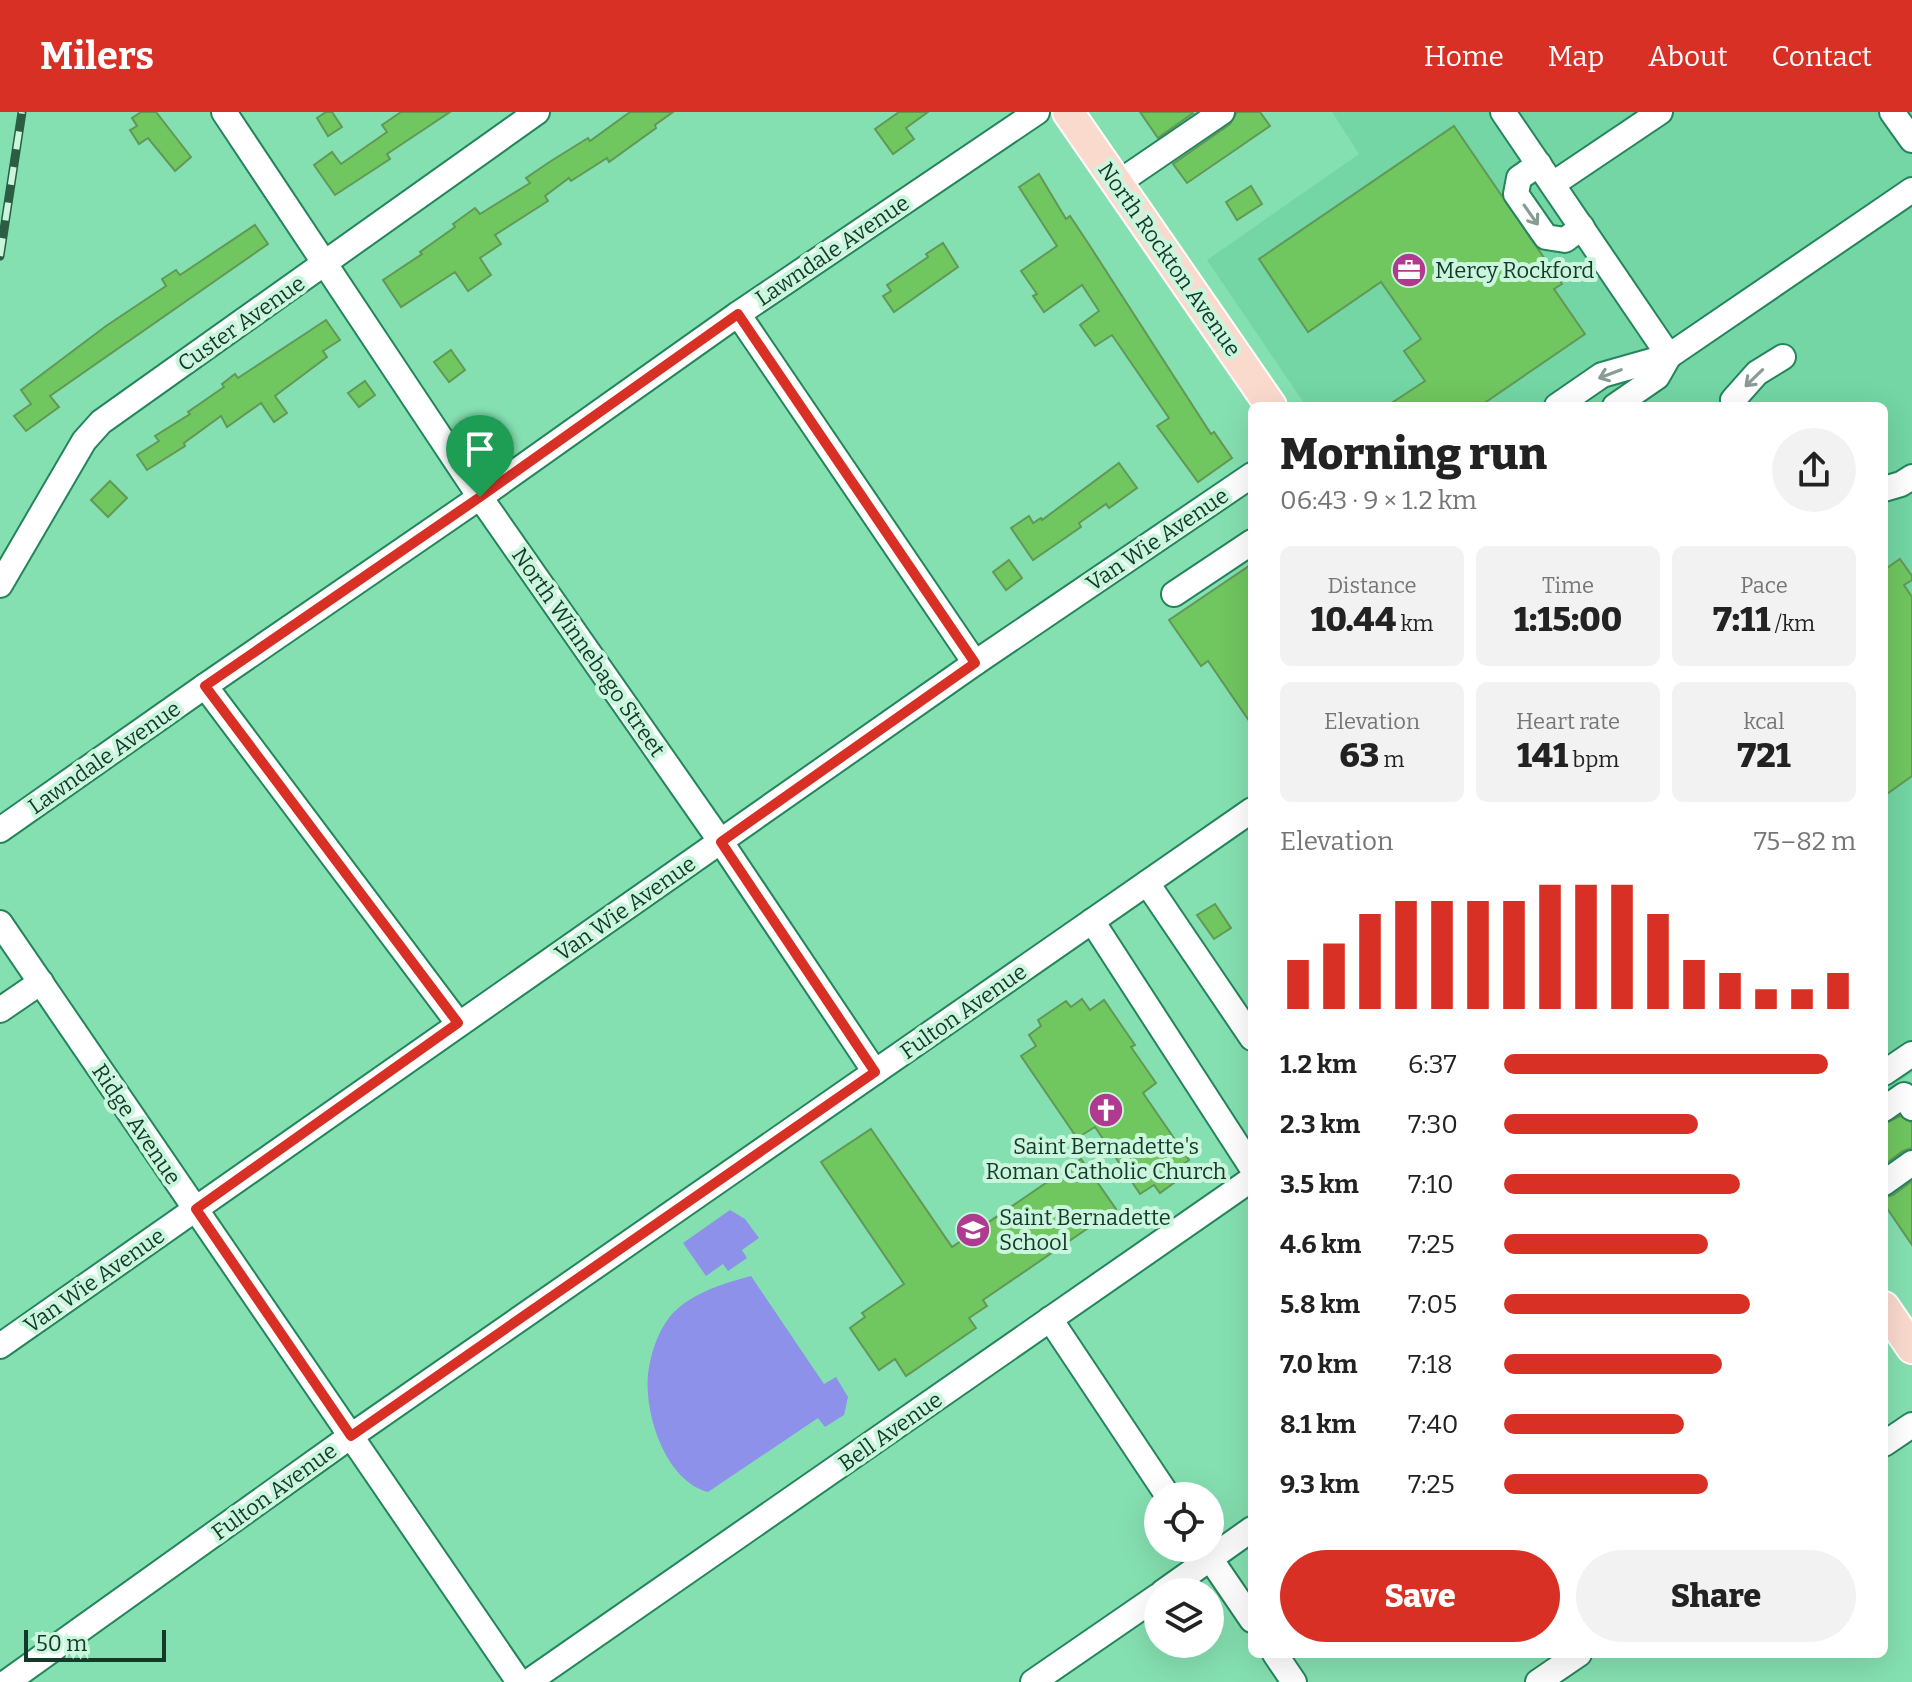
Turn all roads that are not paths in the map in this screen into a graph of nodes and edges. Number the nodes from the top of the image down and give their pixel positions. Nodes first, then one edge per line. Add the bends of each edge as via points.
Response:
1 (224, 112) edge
2 (537, 112) edge
3 (1037, 112) edge
4 (1068, 112) edge
5 (1222, 112) edge
6 (1503, 112) edge
7 (1660, 112) edge
8 (1892, 112) edge
9 (1912, 140) edge
10 (1539, 164) junction
11 (1118, 183) junction
12 (1553, 184) junction
13 (1912, 190) edge
14 (1582, 227) junction
15 (327, 264) junction
16 (738, 314) junction
17 (1669, 356) junction
18 (1783, 357) dead end
19 (1268, 402) edge
20 (1563, 402) edge
21 (1621, 402) edge
22 (1734, 402) edge
23 (1912, 477) edge
24 (1248, 479) edge
25 (1888, 488) edge
26 (480, 497) junction
27 (1248, 545) edge
28 (0, 585) edge
29 (1174, 594) dead end
30 (975, 663) junction
31 (205, 686) junction
32 (1248, 813) edge
33 (0, 830) edge
34 (721, 842) junction
35 (1147, 883) junction
36 (1092, 921) junction
37 (0, 923) edge
38 (41, 982) junction
39 (0, 1010) edge
40 (458, 1023) junction
41 (1248, 1032) edge
42 (1912, 1054) edge
43 (1888, 1070) edge
44 (875, 1072) junction
45 (1888, 1106) edge
46 (1912, 1108) edge
47 (1248, 1162) edge
48 (1912, 1163) edge
49 (1888, 1180) edge
50 (1248, 1182) edge
51 (196, 1209) junction
52 (1888, 1313) edge
53 (1050, 1319) junction
54 (0, 1346) edge
55 (1912, 1348) edge
56 (1912, 1425) edge
57 (351, 1436) junction
58 (1888, 1441) edge
59 (1159, 1482) edge
60 (1248, 1531) edge
61 (1224, 1545) edge
62 (1198, 1562) edge
63 (1212, 1562) edge
64 (1179, 1578) edge
65 (1144, 1606) edge
66 (1248, 1614) edge
67 (1278, 1658) edge
68 (1573, 1658) edge
69 (7, 1682) edge
70 (519, 1682) edge
71 (528, 1682) edge
72 (1033, 1682) edge
73 (1294, 1682) edge
74 (1538, 1682) edge

1 - 15 street, North Winnebago Street
2 - 15 street, Custer Avenue
3 - 16 street, Lawndale Avenue
4 - 11 main road, North Rockton Avenue
5 - 11 street
6 - 10 street
7 - 12 street
8 - 9 street
10 - 12 street
10 -> 14 street via 1519,178 1516,194 1546,237 1565,240
11 - 19 main road, North Rockton Avenue
12 - 14 street
13 - 17 street
14 - 17 street
15 - 26 street, North Winnebago Street
15 - 28 street, Custer Avenue via 101,422 84,441
16 - 26 street, Lawndale Avenue
16 - 30 street
17 -> 20 street via 1602,375
17 - 21 street via 1657,377
18 -> 22 street via 1757,373
23 - 25 street
24 - 30 street, Van Wie Avenue
26 - 31 street, Lawndale Avenue
26 - 34 street, North Winnebago Street
27 - 29 street
30 - 34 street, Van Wie Avenue
31 - 33 street, Lawndale Avenue
31 - 40 street
32 - 35 street, Fulton Avenue
34 - 40 street, Van Wie Avenue
34 - 44 street, North Winnebago Street
35 - 36 street, Fulton Avenue
35 - 41 street
36 - 44 street, Fulton Avenue
36 - 47 street
37 - 38 street, Ridge Avenue
38 - 39 street
38 - 51 street, Ridge Avenue
40 - 51 street, Van Wie Avenue
42 - 43 street
44 - 57 street, Fulton Avenue
45 - 46 street via 1904,1095
48 - 49 street
50 - 53 street, Bell Avenue
51 - 54 street, Van Wie Avenue
51 - 57 street, Ridge Avenue
52 - 55 main road
53 - 59 street
53 - 71 street, Bell Avenue
56 - 58 street
57 - 69 street, Fulton Avenue
57 - 70 street, Ridge Avenue
60 - 61 street
62 - 64 street
63 - 66 street
65 - 72 street
67 - 73 street
68 - 74 street

